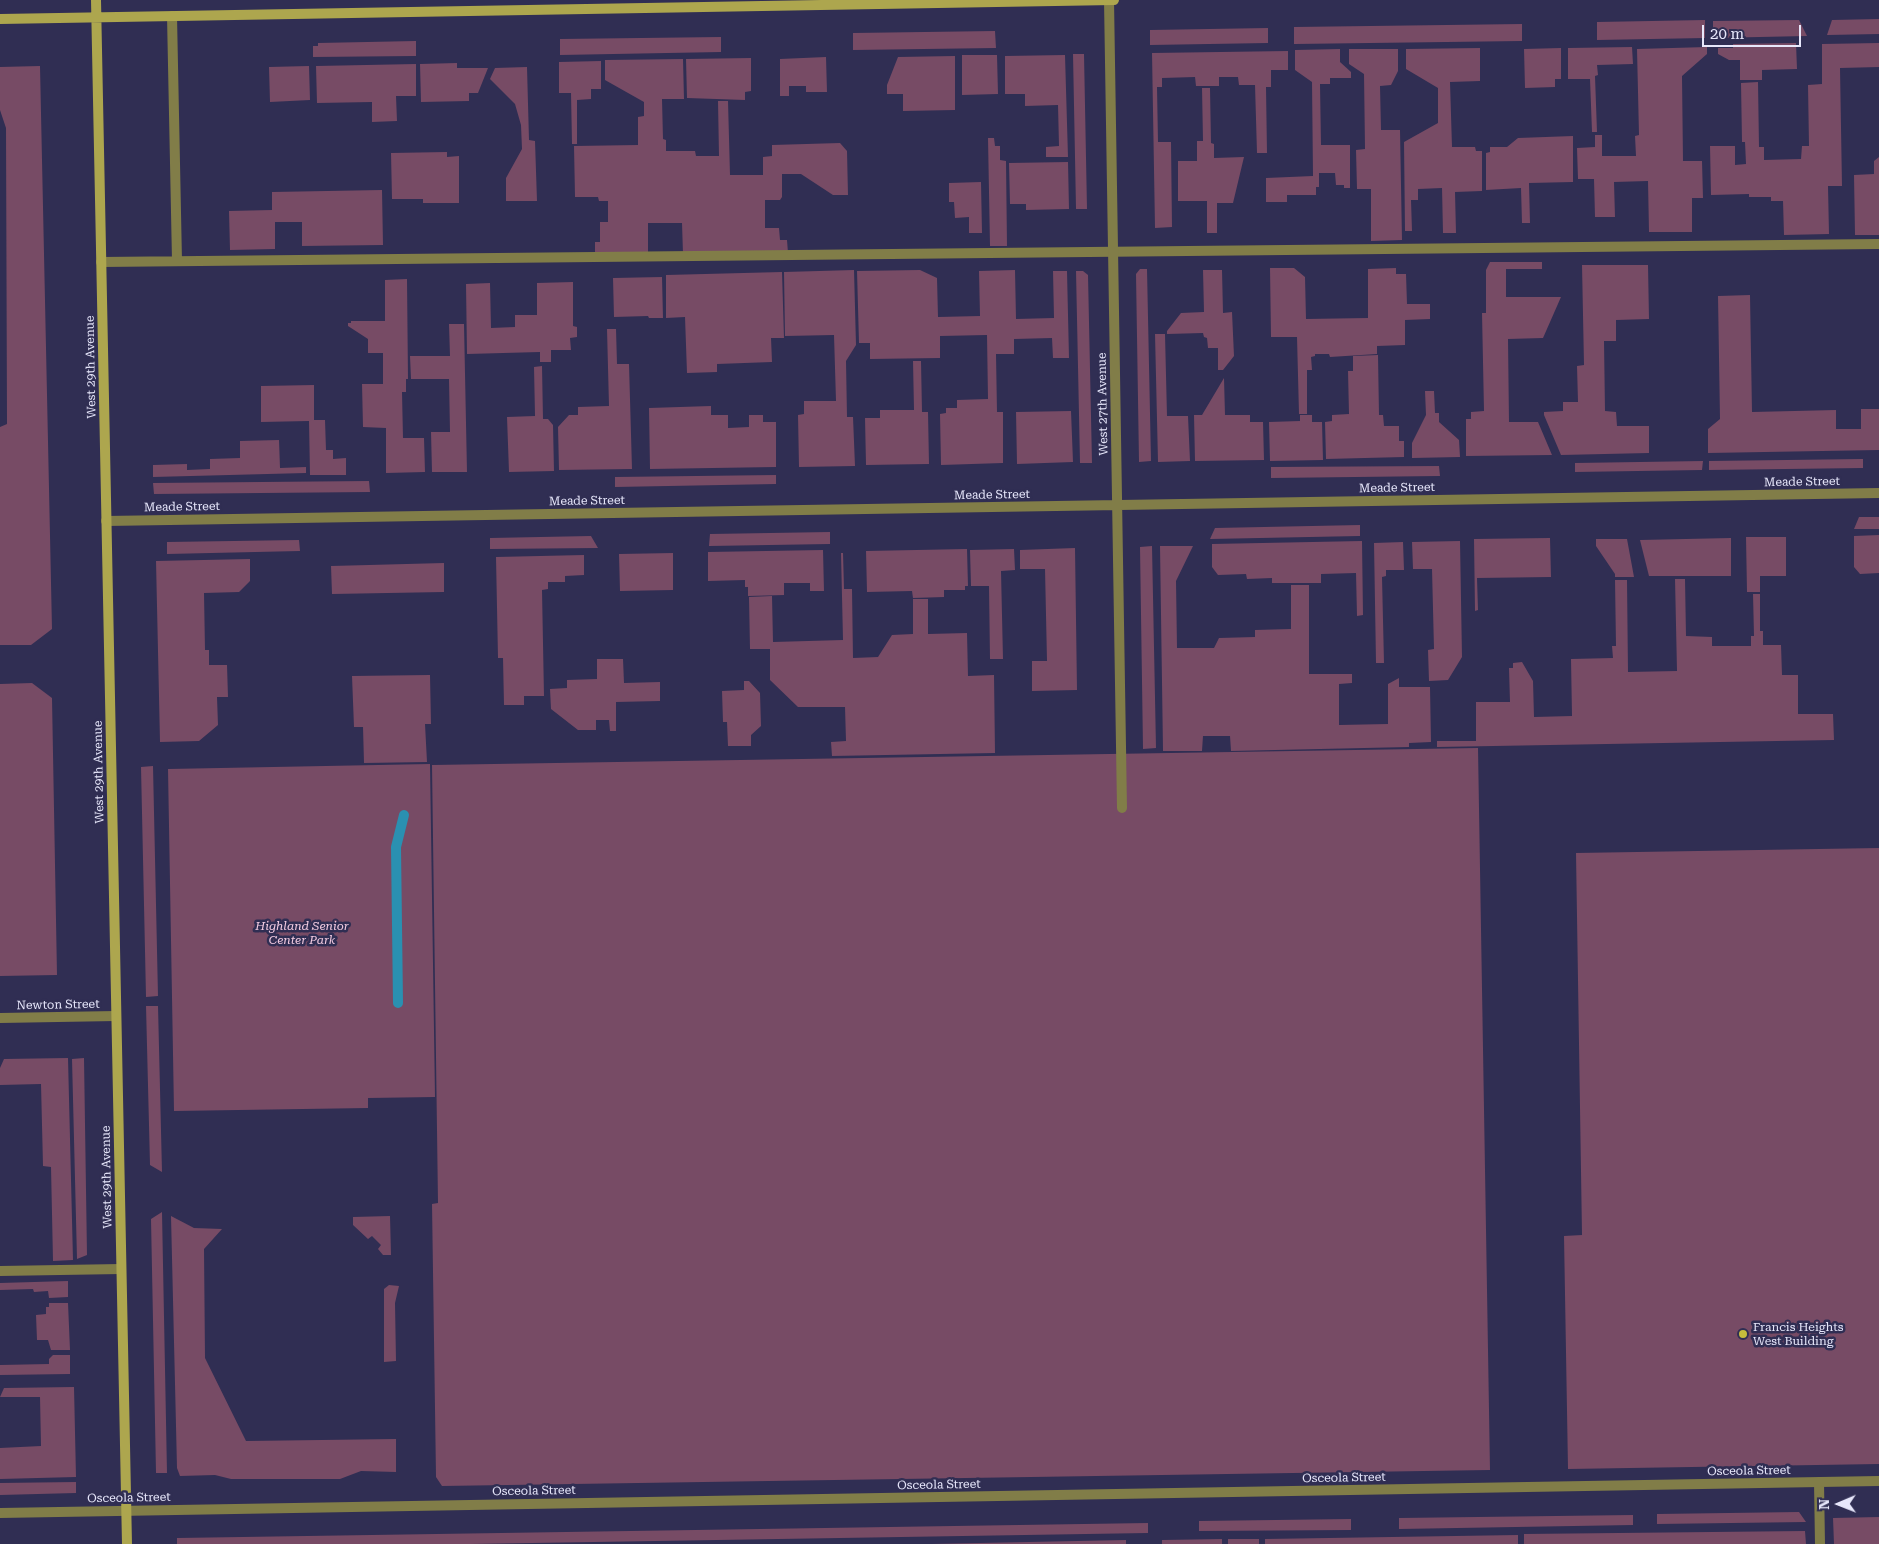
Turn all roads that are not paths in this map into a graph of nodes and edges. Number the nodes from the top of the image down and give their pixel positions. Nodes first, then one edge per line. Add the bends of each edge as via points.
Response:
1 (96, 0) edge
2 (1110, 0) edge
3 (1114, 0) edge
4 (172, 16) junction
5 (96, 17) junction
6 (0, 20) edge
7 (1879, 244) edge
8 (1113, 252) junction
9 (176, 261) junction
10 (101, 262) junction
11 (1879, 493) edge
12 (1118, 505) junction
13 (106, 521) junction
14 (1122, 808) dead end
15 (116, 1016) junction
16 (0, 1018) edge
17 (121, 1269) junction
18 (0, 1271) edge
19 (1879, 1481) edge
20 (1819, 1482) junction
21 (126, 1510) junction
22 (0, 1513) edge
23 (127, 1544) edge
24 (1820, 1544) edge

1 - 5 street, West 29th Avenue
2 - 3 street
2 - 4 street
2 - 8 street, West 27th Avenue
4 - 5 street
4 - 9 street
5 - 6 street
5 - 10 street, West 29th Avenue
7 - 8 street
8 - 9 street
8 - 12 street, West 27th Avenue
9 - 10 street
10 - 13 street, West 29th Avenue
11 - 12 street, Meade Street
12 - 13 street, Meade Street
12 - 14 street, West 27th Avenue
13 - 15 street, West 29th Avenue
15 - 16 street, Newton Street
15 - 17 street, West 29th Avenue
17 - 18 street
17 - 21 street, West 29th Avenue
19 - 20 street, Osceola Street
20 - 21 street, Osceola Street
20 - 24 street
21 - 22 street, Osceola Street
21 - 23 street, West 29th Avenue

